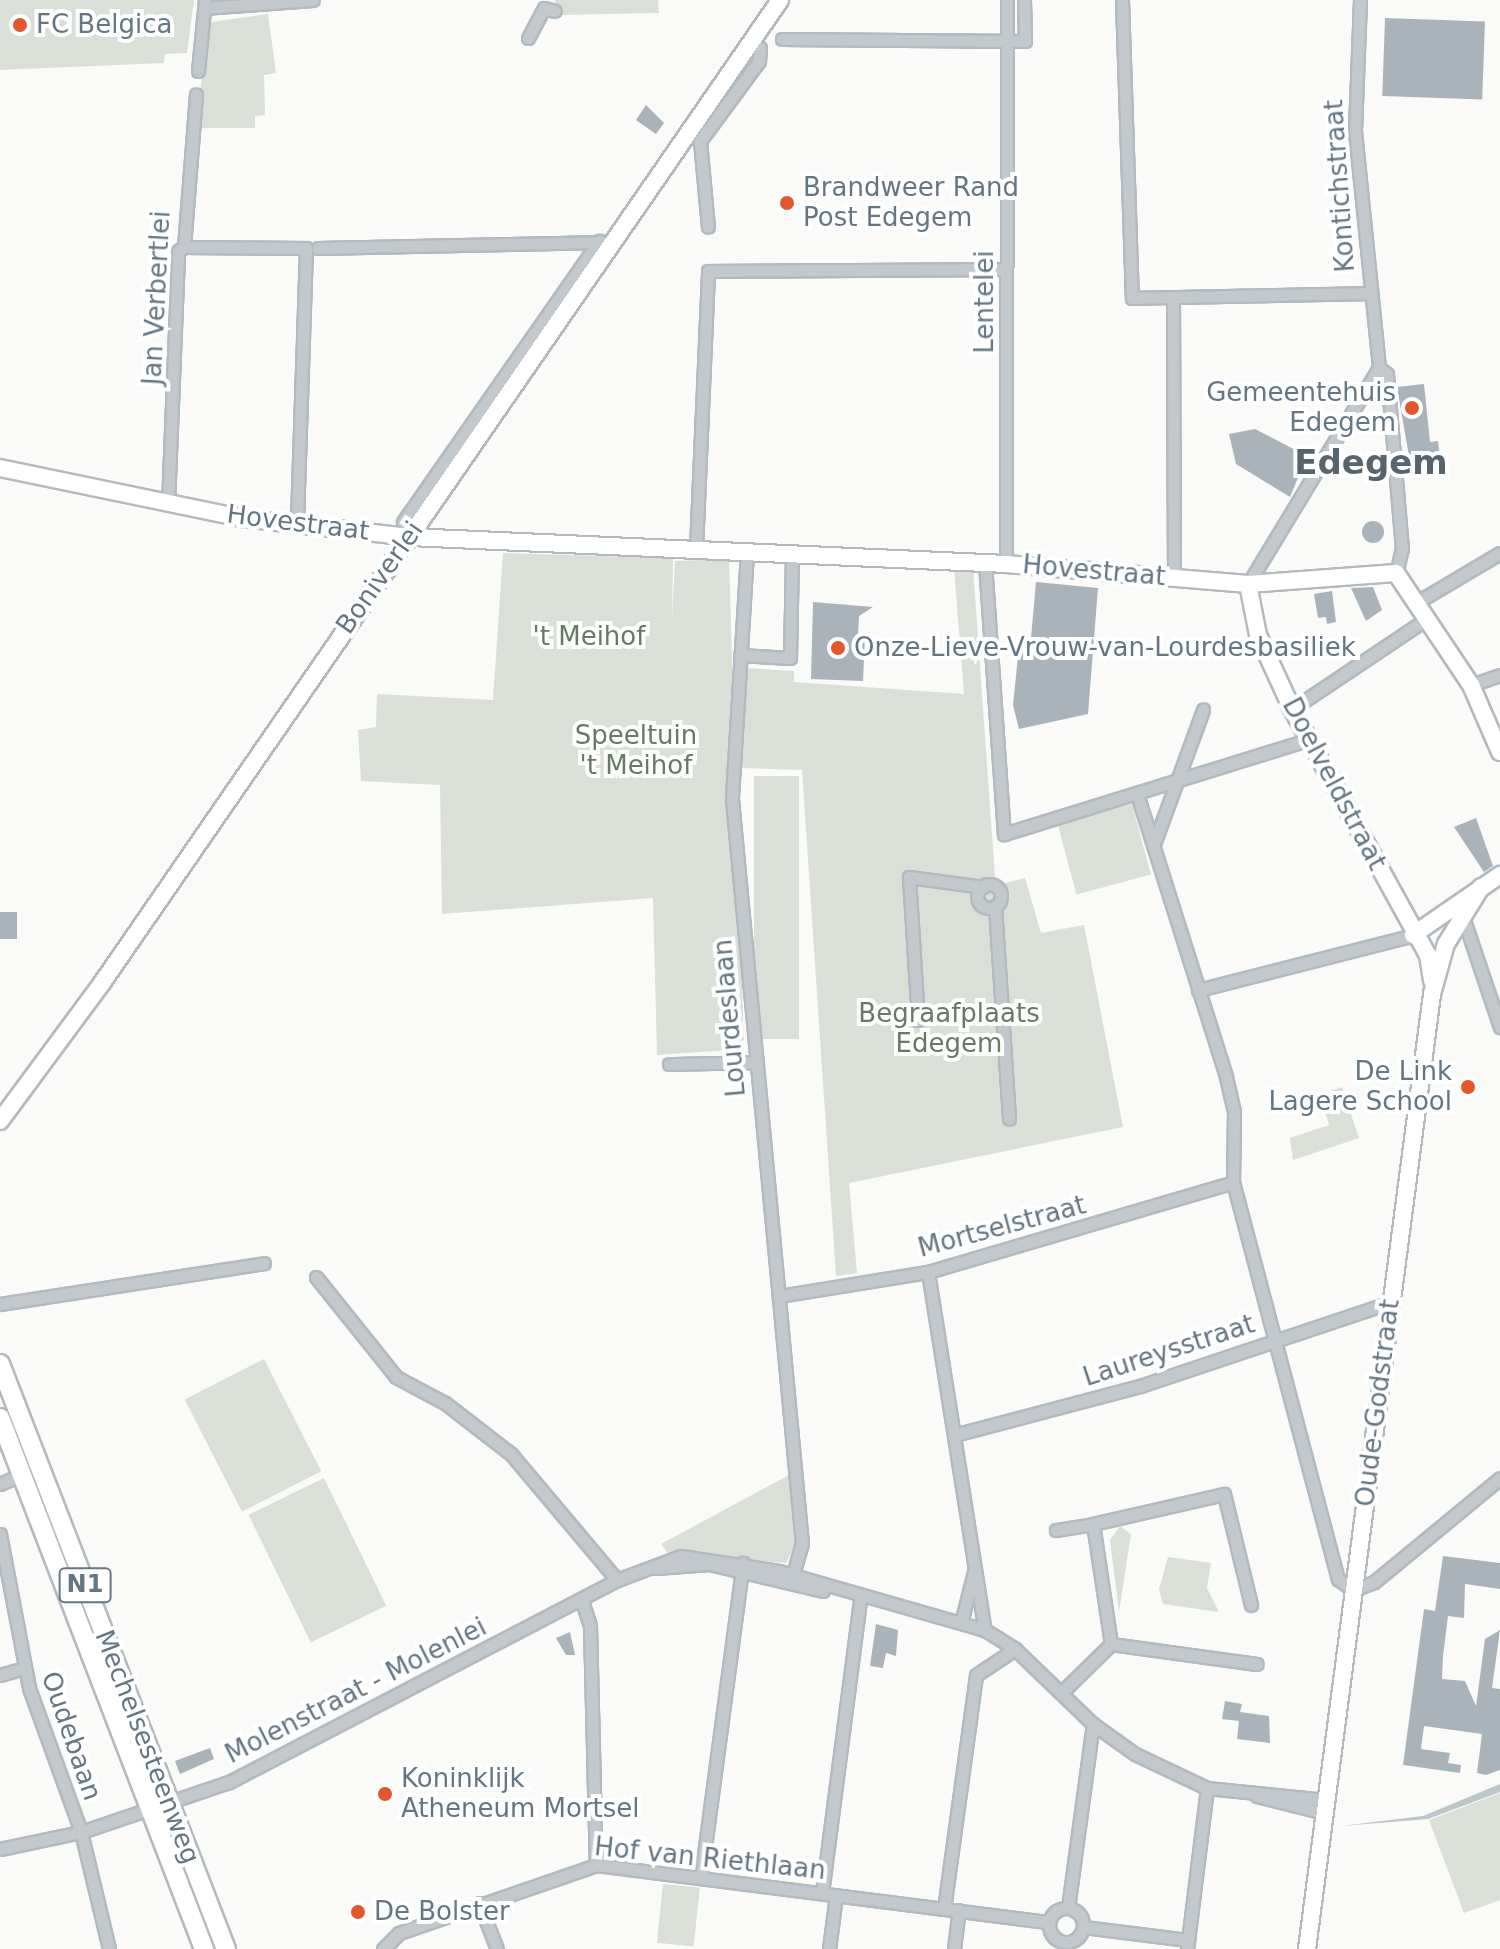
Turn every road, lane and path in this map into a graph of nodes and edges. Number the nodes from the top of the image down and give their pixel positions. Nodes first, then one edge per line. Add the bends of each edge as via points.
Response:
1 (313, 0) edge
2 (780, 0) edge
3 (1007, 0) edge
4 (1024, 0) edge
5 (1122, 0) edge
6 (1360, 0) edge
7 (205, 4) edge
8 (547, 6) edge
9 (528, 38) dead end
10 (782, 39) dead end
11 (751, 41) junction
12 (1008, 41) junction
13 (198, 71) dead end
14 (196, 94) dead end
15 (684, 135) junction
16 (700, 141) junction
17 (708, 227) dead end
18 (605, 242) junction
19 (184, 247) junction
20 (312, 248) junction
21 (1006, 269) junction
22 (1369, 293) junction
23 (1173, 298) junction
24 (1379, 368) junction
25 (0, 468) edge
26 (168, 504) junction
27 (297, 525) junction
28 (407, 529) junction
29 (696, 548) junction
30 (747, 552) junction
31 (1500, 553) edge
32 (792, 555) junction
33 (985, 563) junction
34 (1006, 564) junction
35 (1396, 573) junction
36 (1174, 578) junction
37 (1248, 584) junction
38 (1419, 601) junction
39 (1428, 618) junction
40 (740, 655) junction
41 (1500, 675) edge
42 (1471, 685) junction
43 (1292, 709) junction
44 (1203, 710) dead end
45 (1308, 740) junction
46 (1500, 752) edge
47 (1174, 782) junction
48 (1137, 794) junction
49 (1155, 842) junction
50 (1500, 875) edge
51 (1451, 916) junction
52 (1413, 935) junction
53 (1446, 944) junction
54 (1474, 947) junction
55 (1198, 990) junction
56 (1432, 994) junction
57 (918, 1020) dead end
58 (1500, 1027) edge
59 (757, 1062) junction
60 (669, 1064) dead end
61 (1009, 1119) dead end
62 (2, 1121) edge
63 (1233, 1182) junction
64 (264, 1263) dead end
65 (928, 1272) junction
66 (316, 1277) dead end
67 (779, 1296) junction
68 (1391, 1302) junction
69 (0, 1304) edge
70 (1272, 1341) junction
71 (0, 1364) edge
72 (0, 1418) edge
73 (958, 1434) junction
74 (22, 1474) junction
75 (1500, 1478) edge
76 (0, 1484) edge
77 (1093, 1524) junction
78 (1056, 1530) dead end
79 (0, 1534) edge
80 (742, 1567) junction
81 (975, 1568) junction
82 (793, 1575) junction
83 (617, 1580) junction
84 (1353, 1590) junction
85 (837, 1592) junction
86 (860, 1599) junction
87 (582, 1601) junction
88 (1251, 1605) dead end
89 (961, 1623) junction
90 (985, 1630) junction
91 (1111, 1644) junction
92 (1015, 1649) junction
93 (1257, 1664) dead end
94 (25, 1668) junction
95 (0, 1675) edge
96 (1063, 1691) junction
97 (1093, 1724) junction
98 (1207, 1788) junction
99 (1325, 1806) junction
100 (162, 1808) junction
101 (81, 1832) junction
102 (0, 1849) edge
103 (596, 1865) junction
104 (701, 1877) junction
105 (822, 1893) junction
106 (836, 1895) junction
107 (479, 1903) junction
108 (1068, 1908) junction
109 (944, 1909) junction
110 (959, 1910) junction
111 (1049, 1922) junction
112 (1083, 1927) junction
113 (1063, 1945) edge
114 (1187, 1945) edge
115 (109, 1949) edge
116 (204, 1949) edge
117 (226, 1949) edge
118 (383, 1949) edge
119 (497, 1949) edge
120 (829, 1949) edge
121 (954, 1949) edge
122 (1307, 1949) edge

1 - 7 street
2 - 11 street, Boniverlei
3 - 12 street, Lentelei
4 - 12 street via 1025,41
5 - 23 street via 1132,298
6 - 22 street, Kontichstraat via 1355,131
7 - 13 street
8 - 9 street
10 - 12 street
11 - 15 street, Boniverlei
11 - 16 street via 760,48 759,61
12 - 21 street, Lentelei
14 - 19 street, Jan Verbertlei
15 - 16 street
15 - 18 street, Boniverlei
16 - 17 street
18 - 20 street
18 - 28 street, Boniverlei
19 - 20 street
19 - 26 street, Jan Verbertlei via 178,251
20 - 27 street
21 - 29 street via 708,271
21 - 34 street, Lentelei
22 - 23 street
22 - 24 street, Kontichstraat
23 - 36 street
24 - 35 street, Kontichstraat via 1387,374 1387,430 1402,548
24 - 37 street
25 - 26 street, Hovestraat
26 - 27 street, Hovestraat
27 - 28 street, Hovestraat
28 - 29 street, Hovestraat
28 - 62 street, Boniverlei
29 - 30 street, Hovestraat
30 - 32 street, Hovestraat
30 - 40 street, Lourdeslaan
31 - 38 street
32 - 33 street, Hovestraat
32 - 40 street via 790,658
33 - 34 street, Hovestraat
33 - 48 street via 1004,834
34 - 36 street, Hovestraat
35 - 37 street, Hovestraat
35 - 38 street
36 - 37 street, Hovestraat
37 - 43 street, Doelveldstraat via 1258,635
38 - 39 street
39 - 42 street
39 - 43 street
40 - 59 street, Lourdeslaan via 732,799
41 - 42 street
42 - 46 street
43 - 45 street, Doelveldstraat
44 - 47 street
45 - 47 street
45 - 52 street, Doelveldstraat
47 - 48 street
47 - 49 street
48 - 49 street
49 - 55 street
50 - 51 street
51 - 52 street
51 - 53 street, Oude-Godstraat
51 - 54 street
52 - 53 street via 1426,946
52 - 55 street
52 - 56 street, Oude-Godstraat via 1428,955
53 - 54 street
53 - 56 street, Oude-Godstraat
54 - 58 street
55 - 63 street via 1234,1112
56 - 68 street, Oude-Godstraat
57 - 61 street via 909,877 1000,891 995,907
59 - 60 street
59 - 67 street, Lourdeslaan
63 - 65 street, Mortselstraat
63 - 70 street
64 - 69 street
65 - 67 street, Mortselstraat
65 - 73 street
66 - 83 street via 396,1377 445,1403 511,1454
67 - 82 street, Lourdeslaan via 802,1543
68 - 70 street, Laureysstraat
68 - 84 street, Oude-Godstraat
70 - 73 street, Laureysstraat via 1140,1386
70 - 84 street via 1338,1579
71 - 100 main road, Mechelsesteenweg / N1
72 - 74 main road, Mechelsesteenweg / N1
73 - 81 street
74 - 76 street
74 - 100 main road, Mechelsesteenweg / N1
75 - 84 street via 1405,1559
77 - 78 street
77 - 88 street via 1224,1494
77 - 91 street
79 - 94 street, Oudebaan
80 - 82 street
80 - 83 street, Molenstraat - Molenlei via 643,1569
80 - 85 street
80 - 104 street
81 - 89 street
81 - 90 street
82 - 85 street
83 - 87 street, Molenstraat - Molenlei
84 - 99 street, Oude-Godstraat
85 - 86 street
86 - 89 street
86 - 105 street
87 - 100 street, Molenstraat - Molenlei via 229,1782
87 - 103 street via 590,1626
89 - 90 street
90 - 92 street
91 - 93 street
91 - 96 street
92 - 96 street
92 - 109 street via 976,1675
94 - 95 street
94 - 101 street, Oudebaan
96 - 97 street
97 - 98 street via 1135,1754
97 - 108 street
98 - 99 street
98 - 114 street
99 - 122 street, Oude-Godstraat
100 - 101 street, Molenstraat - Molenlei
100 - 116 main road, Mechelsesteenweg / N1
100 - 117 main road, Mechelsesteenweg / N1
101 - 102 street, Molenstraat - Molenlei
101 - 115 street, Oudebaan
103 - 104 street, Hof van Riethlaan
103 - 107 street, Hof van Riethlaan
104 - 105 street, Hof van Riethlaan
105 - 106 street, Hof van Riethlaan
106 - 109 street, Hof van Riethlaan
106 - 120 street
107 - 118 street, Hof van Riethlaan via 399,1933
107 - 119 street
108 - 111 street
108 - 112 street via 1079,1914
109 - 110 street, Hof van Riethlaan
110 - 111 street, Hof van Riethlaan
110 - 121 street
111 - 113 street via 1051,1933
112 - 113 street
112 - 114 street

